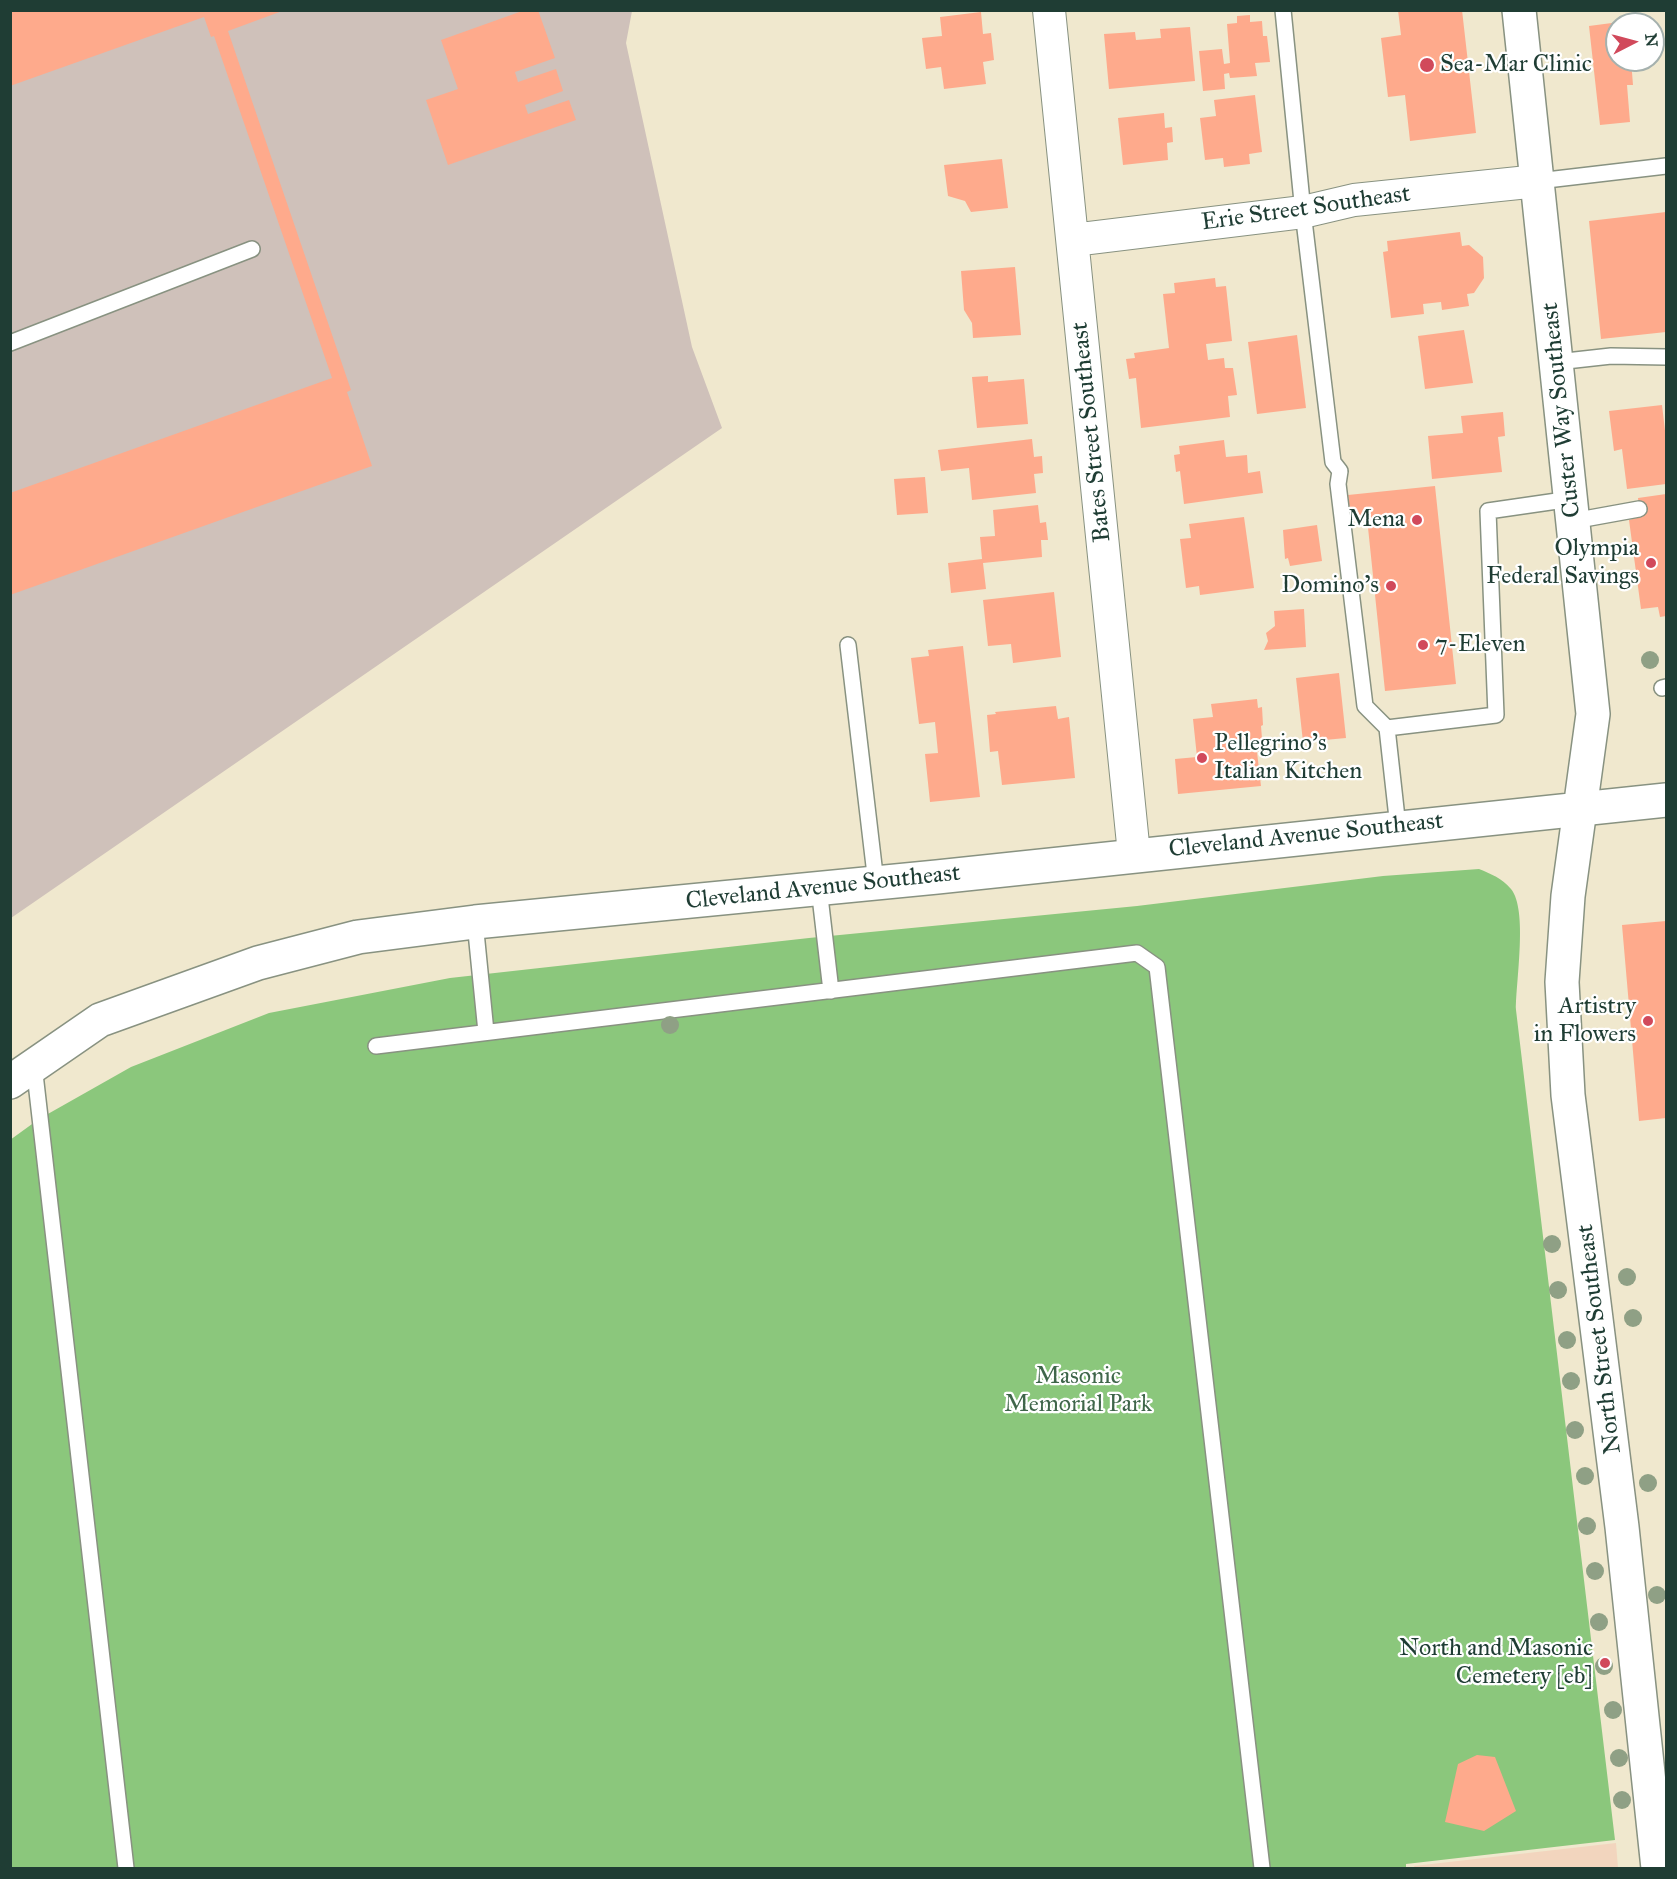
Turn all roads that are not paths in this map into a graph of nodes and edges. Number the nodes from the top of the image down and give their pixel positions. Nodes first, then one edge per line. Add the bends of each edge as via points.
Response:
1 (1049, 10) edge
2 (1283, 10) edge
3 (1519, 10) edge
4 (1666, 166) edge
5 (1538, 181) junction
6 (1303, 212) junction
7 (1073, 240) junction
8 (252, 249) dead end
9 (10, 343) edge
10 (1666, 357) edge
11 (1557, 362) junction
12 (1639, 508) dead end
13 (1572, 510) junction
14 (848, 645) dead end
15 (1387, 728) junction
16 (1666, 800) edge
17 (1580, 809) junction
18 (1398, 827) junction
19 (1134, 854) junction
20 (876, 883) junction
21 (819, 888) junction
22 (475, 922) junction
23 (831, 991) junction
24 (486, 1032) junction
25 (376, 1046) dead end
26 (22, 1074) edge
27 (1658, 1766) edge
28 (126, 1869) edge
29 (1262, 1869) edge
30 (1658, 1869) edge

1 - 7 street, Bates Street Southeast
2 - 6 lane
3 - 5 main road, Custer Way Southeast
4 - 5 lane
5 - 6 street, Erie Street Southeast via 1354,200
5 - 11 main road, Custer Way Southeast
6 - 7 street, Erie Street Southeast
6 - 15 lane via 1334,462 1340,471 1338,484 1365,706
7 - 19 street, Bates Street Southeast
8 - 9 lane
10 - 11 lane via 1611,356
11 - 13 main road, Custer Way Southeast
12 - 13 lane
13 - 15 lane via 1488,511 1496,714
13 - 17 main road, Custer Way Southeast via 1593,714
14 - 20 lane
15 - 18 lane
16 - 17 main road, Cleveland Avenue Southeast
17 - 18 main road, Cleveland Avenue Southeast
17 - 27 main road, North Street Southeast via 1562,982 1568,1095 1621,1515
18 - 19 main road, Cleveland Avenue Southeast
19 - 20 main road, Cleveland Avenue Southeast
20 - 21 main road, Cleveland Avenue Southeast
21 - 22 main road, Cleveland Avenue Southeast
21 - 23 lane
22 - 24 lane
22 - 26 main road, Cleveland Avenue Southeast via 358,937 258,963 100,1020
23 - 24 lane
23 - 29 lane via 1137,953 1157,968
24 - 25 lane
26 - 28 lane
27 - 30 main road, North Street Southeast

